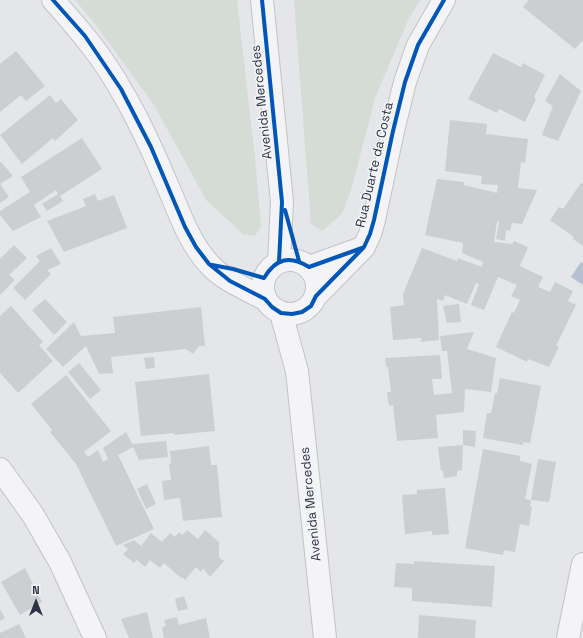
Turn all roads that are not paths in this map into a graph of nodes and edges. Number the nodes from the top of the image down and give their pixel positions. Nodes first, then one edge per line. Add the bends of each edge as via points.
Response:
1 (53, 0) edge
2 (262, 0) edge
3 (444, 0) edge
4 (364, 247) junction
5 (296, 263) junction
6 (316, 296) junction
7 (278, 300) junction
8 (0, 469) edge
9 (583, 564) edge
10 (95, 638) edge
11 (325, 638) edge
12 (568, 638) edge

1 - 7 street via 85,36 121,89 151,148 185,227 209,264 233,269
2 - 5 street, Avenida Mercedes via 282,202
3 - 4 street, Rua Duarte da Costa via 418,45 405,82 374,220
4 - 5 street, Rua Duarte da Costa
4 - 6 street, Rua Duarte da Costa
5 - 6 street via 315,275 318,286
5 - 7 street via 270,268
6 - 7 street, Rua Duarte da Costa via 311,306
7 - 11 street, Avenida Mercedes via 297,371
8 - 10 street via 33,515 60,562
9 - 12 street

